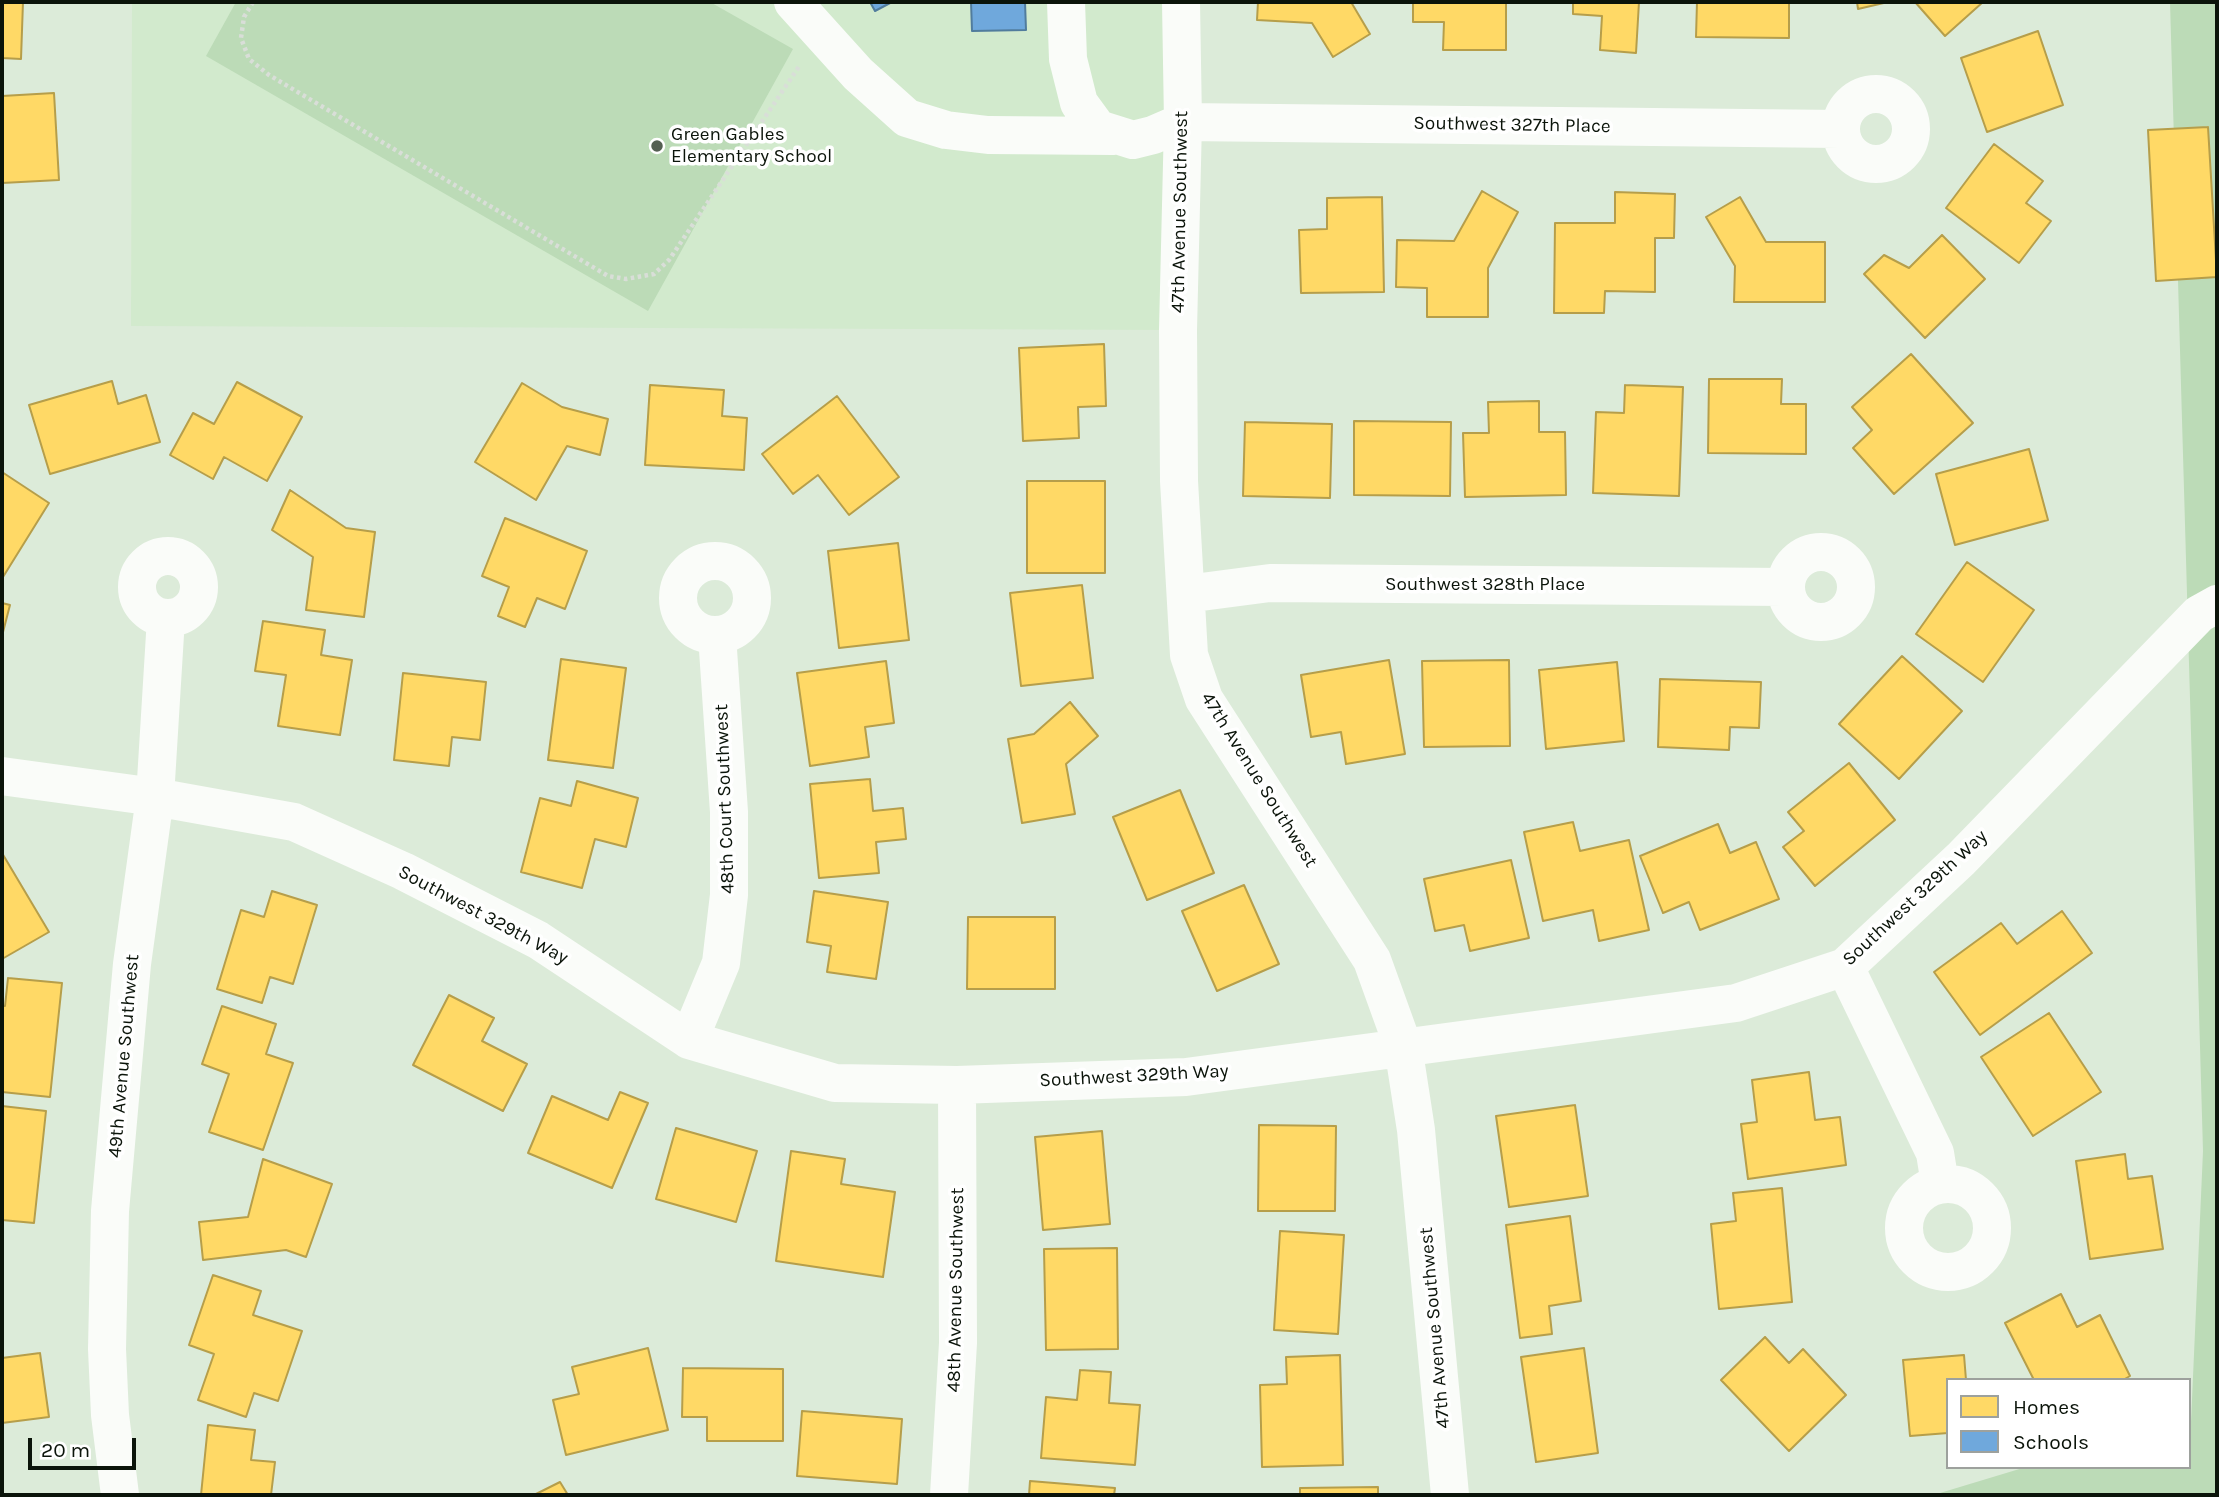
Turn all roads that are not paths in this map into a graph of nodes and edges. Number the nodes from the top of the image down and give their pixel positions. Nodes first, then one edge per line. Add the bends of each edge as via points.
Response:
1 (793, 2) edge
2 (1066, 2) edge
3 (1181, 2) edge
4 (1183, 122) junction
5 (1840, 129) dead end
6 (1114, 136) junction
7 (1785, 587) dead end
8 (1186, 594) junction
9 (2217, 604) edge
10 (166, 618) dead end
11 (717, 635) dead end
12 (2, 776) edge
13 (155, 797) junction
14 (1845, 967) junction
15 (689, 1040) junction
16 (1403, 1046) junction
17 (957, 1084) junction
18 (1940, 1184) dead end
19 (120, 1495) edge
20 (949, 1495) edge
21 (1450, 1495) edge

1 - 6 street via 907,118 946,130 988,135
2 - 6 street via 1072,86 1098,129
3 - 4 street, 47th Avenue Southwest
4 - 5 street, Southwest 327th Place
4 - 6 street via 1153,135
4 - 8 street, 47th Avenue Southwest via 1178,330
7 - 8 street, Southwest 328th Place via 1270,583
8 - 16 street, 47th Avenue Southwest via 1189,654 1204,699 1372,960
9 - 14 street, Southwest 329th Way via 2200,614 1961,859
10 - 13 street, 49th Avenue Southwest
11 - 15 street, 48th Court Southwest via 729,812 729,895 721,963
12 - 13 street, Southwest 329th Way
13 - 15 street, Southwest 329th Way via 293,821 390,865 538,940
13 - 19 street, 49th Avenue Southwest via 132,964 110,1211 107,1349
14 - 16 street, Southwest 329th Way via 1736,1003
14 - 18 street via 1935,1153
15 - 17 street, Southwest 329th Way via 835,1083
16 - 17 street, Southwest 329th Way via 1186,1077
16 - 21 street, 47th Avenue Southwest via 1416,1130
17 - 20 street, 48th Avenue Southwest via 958,1343

